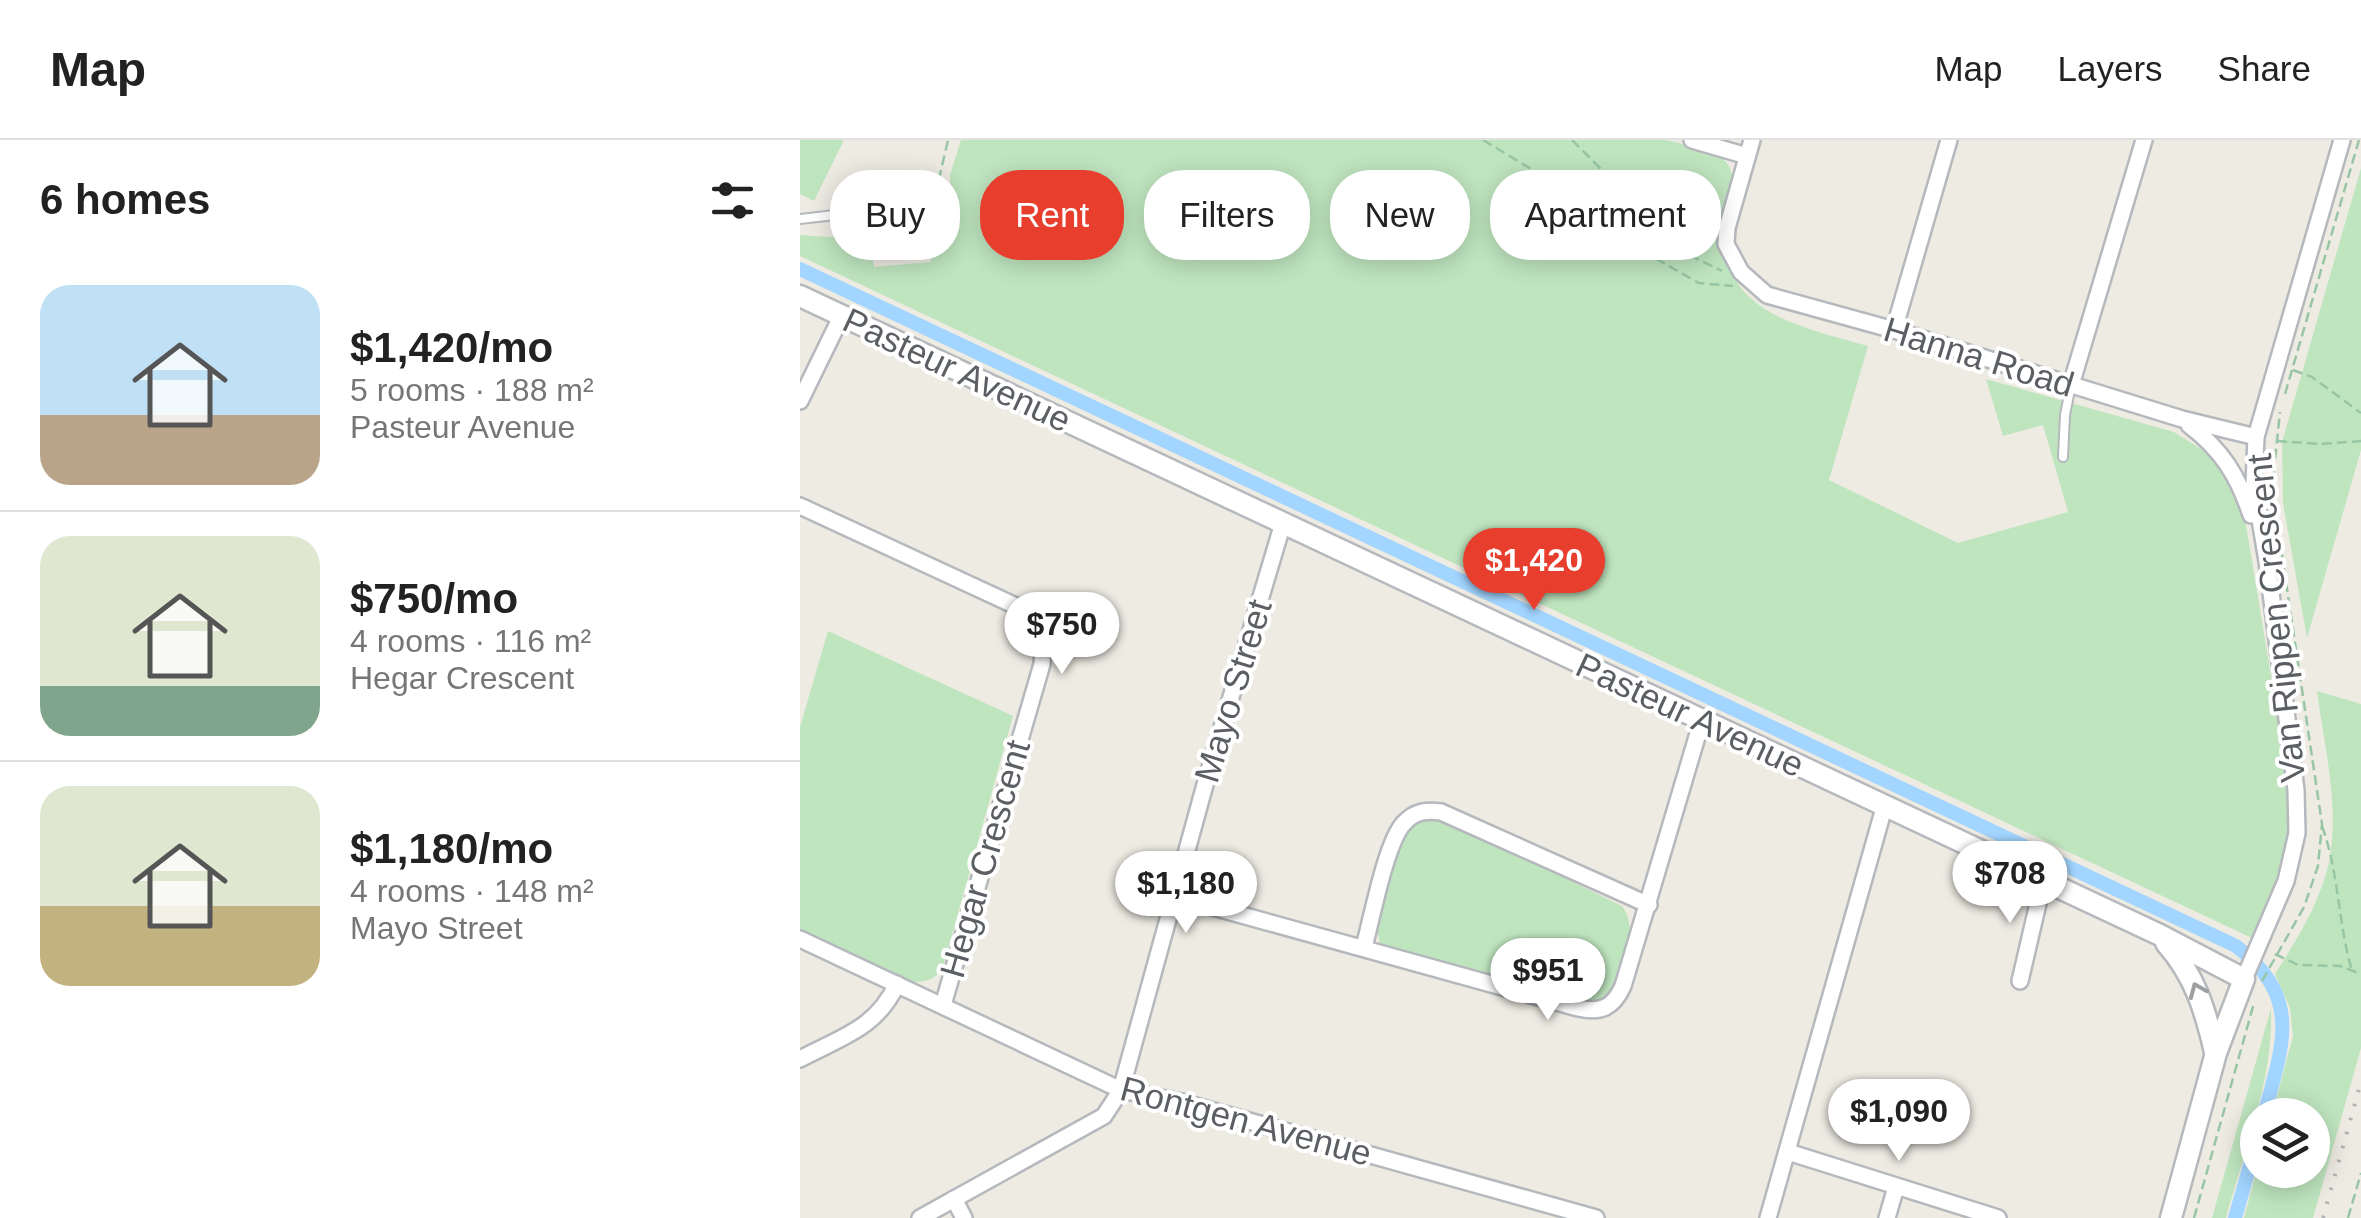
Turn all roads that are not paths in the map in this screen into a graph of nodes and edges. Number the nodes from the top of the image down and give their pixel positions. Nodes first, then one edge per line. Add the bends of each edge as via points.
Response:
1 (1692, 140) edge
2 (1949, 140) edge
3 (2144, 140) edge
4 (2342, 140) edge
5 (1749, 148) edge
6 (830, 215) edge
7 (800, 218) edge
8 (800, 296) edge
9 (842, 316) junction
10 (1894, 330) junction
11 (2072, 384) junction
12 (800, 401) edge
13 (2182, 419) junction
14 (2256, 437) junction
15 (2063, 457) dead end
16 (802, 507) edge
17 (1284, 523) junction
18 (800, 526) edge
19 (2267, 561) junction
20 (1702, 720) junction
21 (1884, 808) junction
22 (2043, 882) junction
23 (1173, 896) junction
24 (1650, 905) junction
25 (2160, 935) junction
26 (800, 939) edge
27 (1364, 947) junction
28 (2020, 981) dead end
29 (2254, 983) junction
30 (897, 984) junction
31 (943, 1005) junction
32 (2216, 1054) junction
33 (800, 1059) edge
34 (1120, 1090) junction
35 (1788, 1152) junction
36 (1896, 1187) junction
37 (954, 1199) junction
38 (920, 1218) edge
39 (964, 1218) edge
40 (1596, 1218) edge
41 (1768, 1218) edge
42 (1888, 1218) edge
43 (1998, 1218) edge
44 (2171, 1218) edge

1 - 5 street
2 - 10 street
3 - 11 street
4 - 14 street, Van Rippen Crescent
5 - 10 street, Hanna Road via 1726,232 1734,263 1777,300
6 - 7 lane
8 - 9 street, Pasteur Avenue
9 - 12 street
9 - 17 street, Pasteur Avenue
10 - 11 street, Hanna Road
11 - 13 street, Hanna Road
11 - 15 lane
13 - 14 street, Hanna Road
13 - 19 street via 2238,477
14 - 19 street, Van Rippen Crescent via 2254,484
16 - 18 street
16 - 31 street, Hegar Crescent via 1029,612 1044,633 1042,664
17 - 20 street, Pasteur Avenue
17 - 23 street, Mayo Street
19 - 29 street, Van Rippen Crescent via 2298,833 2269,954
20 - 21 street, Pasteur Avenue
20 - 24 street
21 - 22 street, Pasteur Avenue
21 - 35 street
22 - 25 street, Pasteur Avenue
22 - 28 street
23 - 27 street
23 - 34 street, Mayo Street
24 - 27 street via 1617,999 1595,1012
24 - 27 street via 1429,810 1399,830
25 - 29 street, Pasteur Avenue
32 -> 25 street via 2201,996
26 - 30 street, Rontgen Avenue
29 - 32 street
30 - 31 street, Rontgen Avenue
30 - 33 street via 872,1021
31 - 34 street, Rontgen Avenue
32 - 44 street
34 - 37 street, Mayo Street via 1104,1116
34 - 40 street, Rontgen Avenue
35 - 36 street
35 - 41 street
36 - 42 street
36 - 43 street
37 - 38 street, Mayo Street
37 - 39 street

